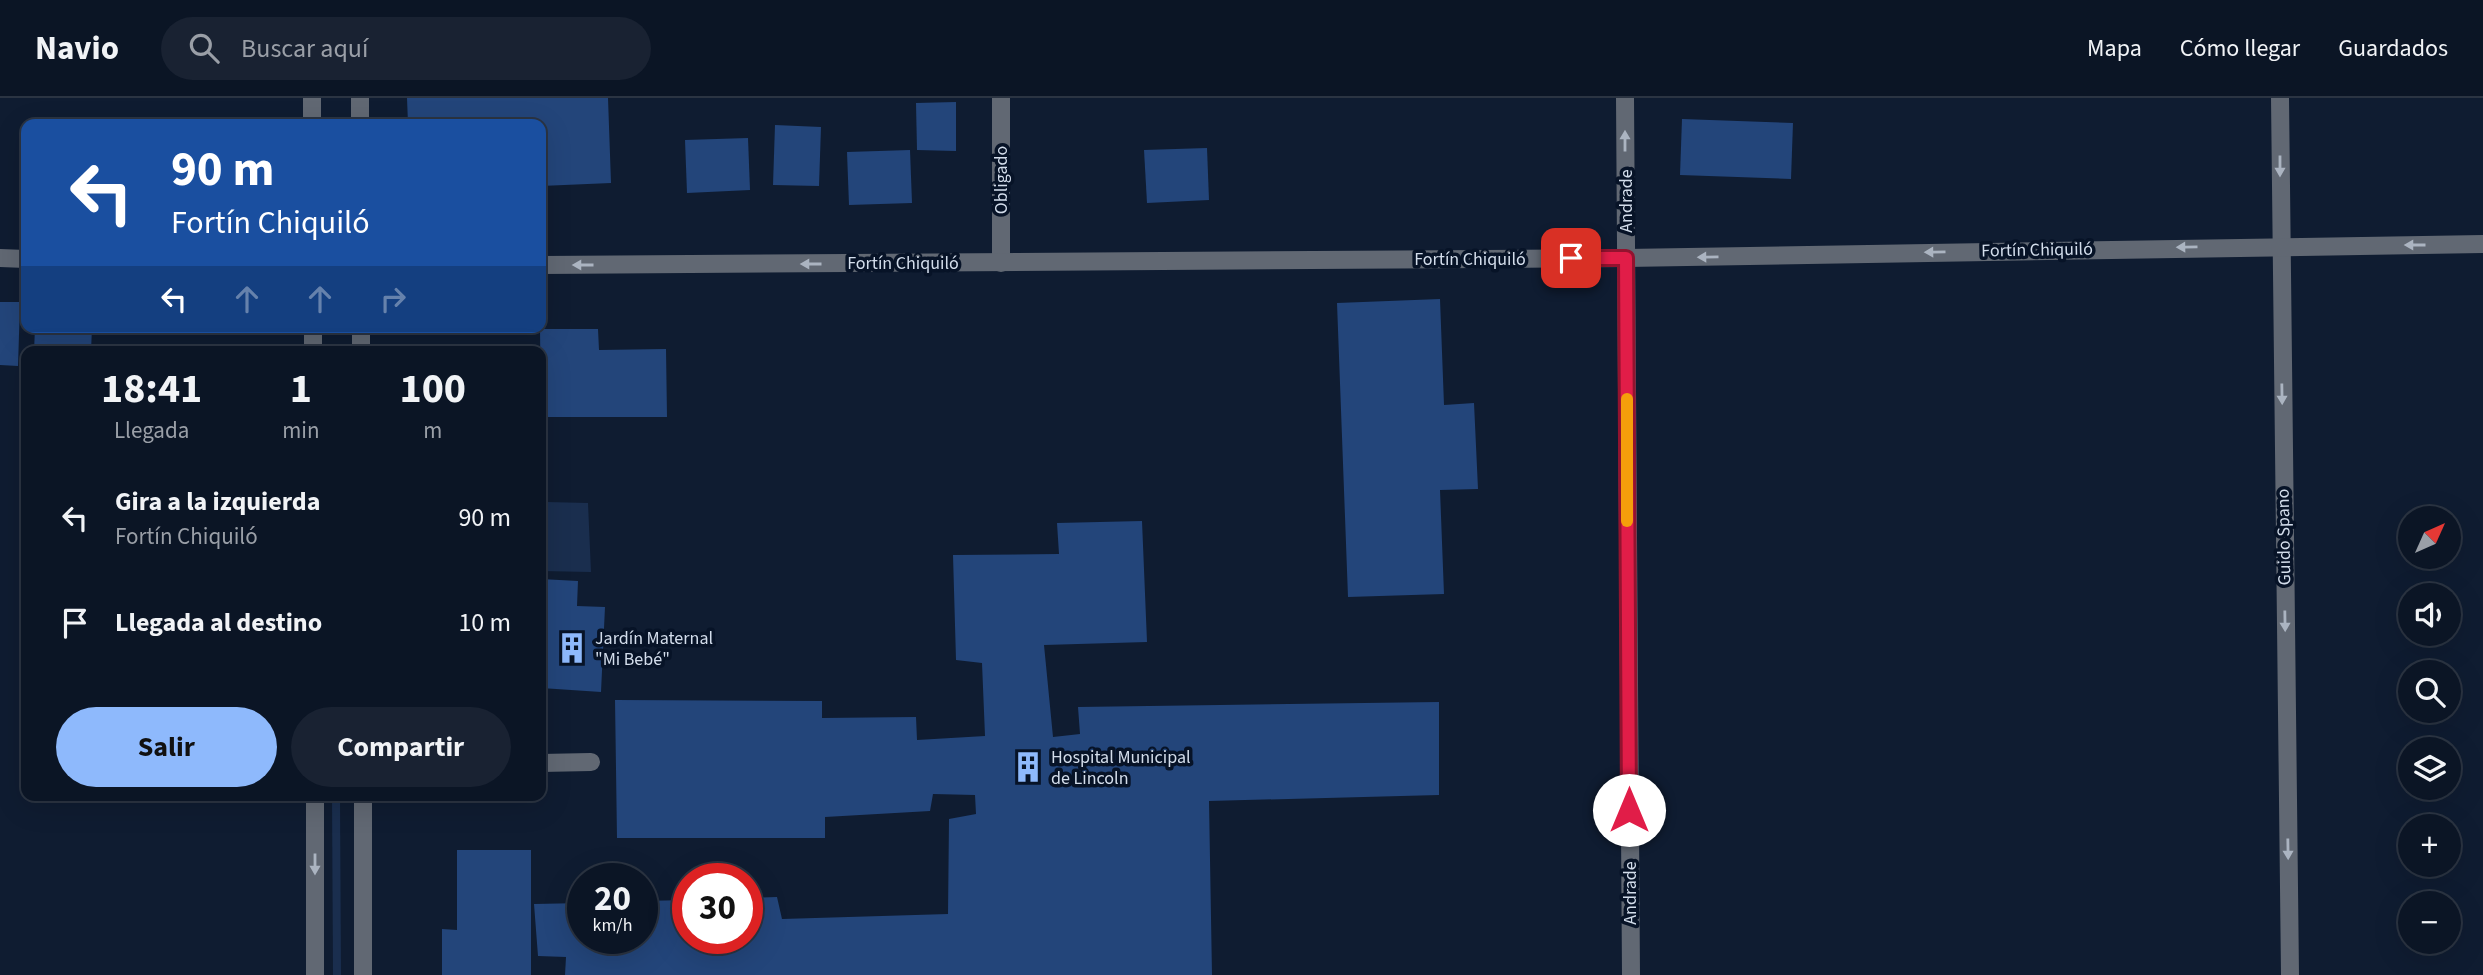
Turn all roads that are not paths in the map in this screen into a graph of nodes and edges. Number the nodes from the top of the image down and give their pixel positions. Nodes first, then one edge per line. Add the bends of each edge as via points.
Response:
1 (312, 98) edge
2 (360, 98) edge
3 (1001, 98) edge
4 (1625, 98) edge
5 (2280, 98) edge
6 (312, 119) edge
7 (360, 119) edge
8 (2483, 244) edge
9 (2280, 246) junction
10 (0, 258) edge
11 (1626, 258) junction
12 (21, 259) edge
13 (1002, 263) junction
14 (546, 265) edge
15 (591, 762) dead end
16 (546, 763) edge
17 (314, 801) edge
18 (363, 801) edge
19 (315, 975) edge
20 (363, 975) edge
21 (1631, 975) edge
22 (2290, 975) edge

1 - 6 street
2 - 7 street
3 - 13 street, Obligado
11 -> 4 street, Andrade
5 -> 9 street, Guido Spano
8 -> 9 street, Fortín Chiquiló
9 -> 11 street, Fortín Chiquiló
9 -> 22 street, Guido Spano
10 - 12 street
11 - 13 street, Fortín Chiquiló
11 - 21 street, Andrade
13 -> 14 street, Fortín Chiquiló
15 - 16 street
17 -> 19 street
18 - 20 street

